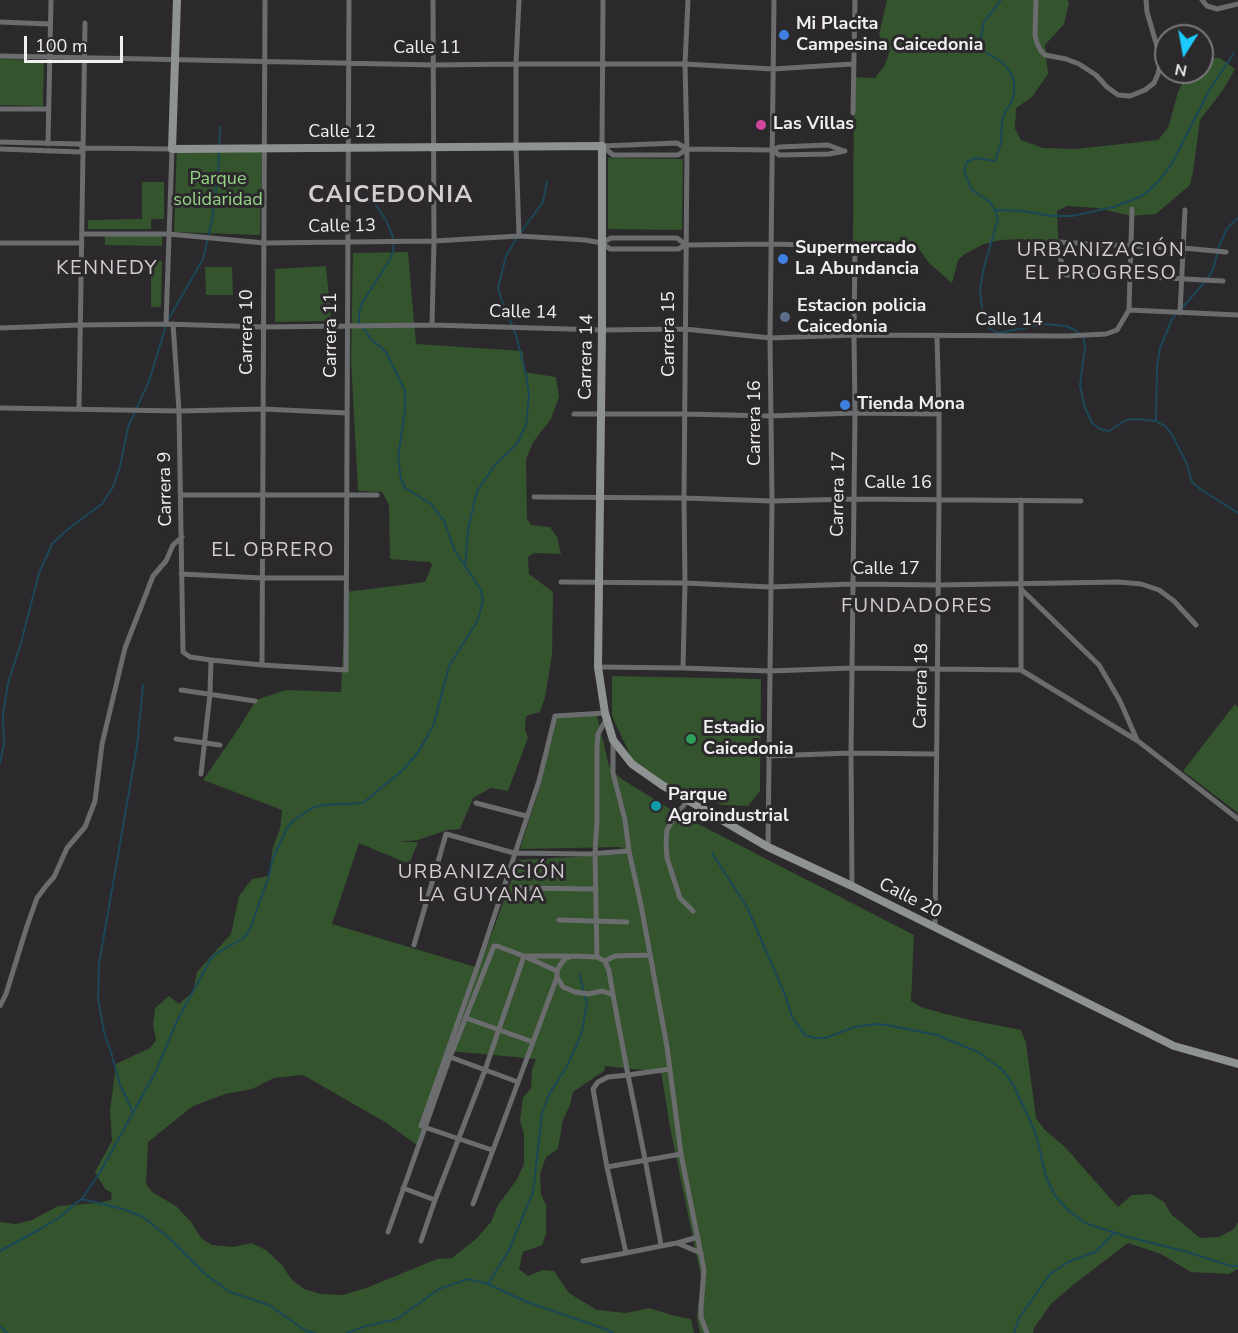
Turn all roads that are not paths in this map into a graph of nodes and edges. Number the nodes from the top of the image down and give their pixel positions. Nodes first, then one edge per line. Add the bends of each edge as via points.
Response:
1 (51, 0) edge
2 (177, 0) edge
3 (265, 0) edge
4 (349, 0) edge
5 (433, 0) edge
6 (519, 0) edge
7 (603, 0) edge
8 (688, 0) edge
9 (774, 0) edge
10 (855, 0) edge
11 (1036, 0) edge
12 (1146, 0) edge
13 (1202, 0) edge
14 (1238, 4) edge
15 (0, 22) edge
16 (86, 23) dead end
17 (50, 24) junction
18 (0, 56) edge
19 (50, 58) junction
20 (85, 58) junction
21 (175, 60) junction
22 (264, 63) junction
23 (348, 64) junction
24 (516, 64) junction
25 (603, 64) junction
26 (685, 64) junction
27 (853, 64) junction
28 (434, 65) junction
29 (773, 69) junction
30 (0, 109) edge
31 (49, 109) junction
32 (853, 112) dead end
33 (0, 142) edge
34 (48, 144) junction
35 (516, 146) junction
36 (602, 146) junction
37 (433, 147) junction
38 (83, 148) junction
39 (264, 148) junction
40 (348, 148) junction
41 (0, 149) edge
42 (172, 149) junction
43 (687, 149) junction
44 (773, 150) junction
45 (1132, 209) dead end
46 (1185, 210) dead end
47 (82, 234) junction
48 (169, 234) junction
49 (519, 236) junction
50 (434, 240) junction
51 (348, 242) junction
52 (0, 243) edge
53 (82, 243) junction
54 (264, 243) junction
55 (602, 243) junction
56 (772, 244) junction
57 (686, 246) junction
58 (855, 246) joint
59 (1131, 246) junction
60 (1183, 248) junction
61 (1226, 252) dead end
62 (1130, 276) junction
63 (1182, 279) junction
64 (1223, 281) dead end
65 (1129, 310) junction
66 (1180, 313) junction
67 (1238, 315) edge
68 (166, 324) junction
69 (173, 324) junction
70 (80, 325) junction
71 (432, 325) junction
72 (347, 326) junction
73 (263, 327) junction
74 (0, 328) edge
75 (685, 329) junction
76 (602, 330) junction
77 (854, 335) junction
78 (937, 336) junction
79 (770, 338) junction
80 (0, 408) edge
81 (79, 410) junction
82 (263, 410) junction
83 (179, 411) junction
84 (347, 413) junction
85 (855, 413) junction
86 (574, 414) dead end
87 (601, 414) junction
88 (685, 414) junction
89 (939, 414) junction
90 (770, 416) junction
91 (181, 495) junction
92 (263, 495) junction
93 (347, 495) junction
94 (377, 495) dead end
95 (534, 497) dead end
96 (599, 497) junction
97 (684, 498) junction
98 (854, 499) junction
99 (939, 500) junction
100 (1021, 500) junction
101 (772, 501) junction
102 (1081, 501) dead end
103 (182, 537) junction
104 (181, 574) junction
105 (262, 578) junction
106 (346, 578) junction
107 (561, 582) dead end
108 (600, 583) junction
109 (685, 583) junction
110 (853, 584) junction
111 (938, 585) junction
112 (770, 587) junction
113 (1022, 587) junction
114 (1196, 625) dead end
115 (212, 660) junction
116 (262, 665) junction
117 (598, 667) junction
118 (683, 668) junction
119 (852, 669) junction
120 (937, 669) junction
121 (1021, 670) junction
122 (769, 671) junction
123 (181, 690) dead end
124 (210, 694) junction
125 (255, 700) dead end
126 (606, 715) junction
127 (176, 739) dead end
128 (613, 740) junction
129 (1138, 741) junction
130 (205, 744) junction
131 (220, 745) dead end
132 (851, 753) junction
133 (936, 754) junction
134 (768, 756) junction
135 (201, 774) dead end
136 (688, 800) junction
137 (476, 803) dead end
138 (526, 816) junction
139 (1238, 819) edge
140 (768, 847) junction
141 (629, 851) junction
142 (514, 853) junction
143 (595, 853) junction
144 (852, 886) junction
145 (520, 888) dead end
146 (596, 889) junction
147 (693, 912) dead end
148 (559, 920) dead end
149 (596, 921) junction
150 (627, 922) dead end
151 (934, 928) junction
152 (414, 945) dead end
153 (650, 955) junction
154 (524, 956) junction
155 (573, 956) junction
156 (597, 957) junction
157 (605, 962) junction
158 (556, 974) junction
159 (611, 980) junction
160 (563, 987) junction
161 (552, 989) junction
162 (602, 991) junction
163 (613, 995) junction
164 (0, 1006) edge
165 (466, 1018) junction
166 (499, 1030) junction
167 (533, 1042) junction
168 (450, 1057) junction
169 (1238, 1064) edge
170 (670, 1069) junction
171 (485, 1070) junction
172 (628, 1075) junction
173 (518, 1082) junction
174 (425, 1127) junction
175 (459, 1139) junction
176 (492, 1150) junction
177 (681, 1154) junction
178 (645, 1159) junction
179 (607, 1167) junction
180 (403, 1188) junction
181 (435, 1200) junction
182 (473, 1204) dead end
183 (388, 1232) dead end
184 (698, 1237) junction
185 (421, 1241) dead end
186 (678, 1243) junction
187 (661, 1246) junction
188 (626, 1253) junction
189 (701, 1253) junction
190 (583, 1261) dead end
191 (707, 1333) edge

1 - 17 street
2 - 21 main road
3 - 22 street, Carrera 10
4 - 23 street, Carrera 11
5 - 28 street
6 - 24 street
7 - 25 street, Carrera 14
8 - 26 street, Carrera 15
9 - 29 street, Carrera 16
10 - 27 street
11 - 12 street via 1035,35 1041,51 1079,64 1119,95 1130,96 1154,83 1161,60
13 - 14 street via 1218,9
15 - 17 street
16 - 20 street
17 - 19 street
18 - 19 street, Calle 11
19 - 20 street, Calle 11
19 - 31 street
20 - 21 street, Calle 11
20 - 38 street
21 - 22 street, Calle 11
21 - 42 main road
22 - 23 street, Calle 11
22 - 39 street, Carrera 10
23 - 28 street, Calle 11
23 - 40 street, Carrera 11
24 - 25 street, Calle 11
24 - 28 street, Calle 11
24 - 35 street
25 - 26 street, Calle 11
25 - 36 street, Carrera 14
26 - 29 street, Calle 11
26 - 43 street, Carrera 15
27 - 29 street, Calle 11
27 - 32 street
28 - 37 street
29 - 44 street, Carrera 16
30 - 31 street
31 - 34 street
33 - 34 street, Calle 12
34 - 38 street, Calle 12 via 80,144
35 - 36 main road, Calle 12
35 - 37 main road, Calle 12
35 - 49 street
36 - 43 street, Calle 12 via 677,143
36 - 43 street, Calle 12 via 613,155 678,155
36 - 55 main road, Carrera 14
37 - 40 main road, Calle 12
37 - 50 street
38 - 41 street, Calle 12 via 80,152
38 - 42 street, Calle 12
38 - 47 street
39 - 40 main road, Calle 12
39 - 42 main road, Calle 12
39 - 54 street, Carrera 10
40 - 51 street, Carrera 11
42 - 48 street
43 - 44 street, Calle 12
43 - 57 street, Carrera 15
44 - 44 street, Calle 12 via 779,154 845,151 828,145
44 - 56 street, Carrera 16
45 - 59 street
46 - 60 street
47 - 48 street, Calle 13
47 - 53 street
48 - 54 street, Calle 13
48 - 68 street
49 - 50 street, Calle 13
49 - 55 street, Calle 13
50 - 51 street, Calle 13
50 - 71 street
51 - 54 street, Calle 13
51 - 72 street, Carrera 11
52 - 53 street
53 - 70 street
54 - 73 street, Carrera 10
55 - 57 street, Calle 13 via 610,249
55 - 57 street, Calle 13 via 611,238 677,238
55 - 76 main road, Carrera 14
56 - 57 street, Calle 13
56 - 58 street, Calle 13
56 - 79 street, Carrera 16
57 - 75 street, Carrera 15
58 - 77 street, Carrera 17
59 - 60 street
59 - 62 street
59 - 62 street via 1057,242 1066,275
60 - 61 street
60 - 63 street
62 - 63 street
62 - 65 street
63 - 64 street
63 - 66 street
65 - 66 street
65 - 78 street, Calle 14 via 1117,330 1106,334
66 - 67 street
68 - 69 street, Calle 14
68 - 70 street, Calle 14
69 - 73 street, Calle 14
69 - 83 street, Carrera 9
70 - 74 street, Calle 14
70 - 81 street
71 - 72 street, Calle 14
71 - 76 street, Calle 14
72 - 73 street, Calle 14
72 - 84 street, Carrera 11
73 - 82 street, Carrera 10
75 - 76 street, Calle 14
75 - 79 street, Calle 14
75 - 88 street, Carrera 15
76 - 87 main road, Carrera 14
77 - 78 street, Calle 14
77 - 79 street, Calle 14
77 - 85 street, Carrera 17
78 - 89 street, Carrera 18
79 - 90 street, Carrera 16
80 - 81 street
81 - 83 street
82 - 83 street
82 - 84 street
82 - 92 street, Carrera 10
83 - 91 street, Carrera 9
84 - 93 street, Carrera 11
85 - 89 street
85 - 90 street
85 - 98 street, Carrera 17
86 - 87 street
87 - 88 street
87 - 96 main road, Carrera 14
88 - 90 street
88 - 97 street, Carrera 15
89 - 99 street, Carrera 18
90 - 101 street, Carrera 16
91 - 92 street
91 - 103 street, Carrera 9
92 - 93 street
92 - 105 street, Carrera 10
93 - 94 street
93 - 106 street, Carrera 11
95 - 96 street, Calle 16
96 - 97 street, Calle 16
96 - 108 main road, Carrera 14
97 - 101 street, Calle 16
97 - 109 street, Carrera 15
98 - 99 street, Calle 16
98 - 101 street, Calle 16
98 - 110 street, Carrera 17
99 - 100 street, Calle 16
99 - 111 street, Carrera 18
100 - 102 street, Calle 16
100 - 113 street
101 - 112 street, Carrera 16
103 - 104 street, Carrera 9
103 - 164 street via 153,576 125,648 102,744 95,801 85,827 67,848 38,898
104 - 105 street
104 - 115 street, Carrera 9 via 183,652
105 - 106 street
105 - 116 street, Carrera 10
106 - 116 street, Carrera 11 via 346,670
107 - 108 street, Calle 17
108 - 109 street, Calle 17
108 - 117 main road, Carrera 14
109 - 112 street, Calle 17
109 - 118 street, Carrera 15
110 - 111 street, Calle 17
110 - 112 street, Calle 17
110 - 119 street, Carrera 17
111 - 113 street, Calle 17
111 - 120 street, Carrera 18
112 - 122 street, Carrera 16
113 - 114 street, Calle 17 via 1141,584 1174,601
113 - 121 street
113 - 129 street via 1099,665
115 - 116 street
115 - 124 street
117 - 118 street
117 - 126 main road, Carrera 14
118 - 122 street
119 - 120 street
119 - 122 street
119 - 132 street, Carrera 17
120 - 121 street
120 - 133 street, Carrera 18
121 - 129 street
122 - 134 street, Carrera 16
123 - 124 street
124 - 125 street
124 - 130 street
126 - 128 main road, Calle 20
126 - 138 street via 555,716
126 - 143 street via 598,734
127 - 130 street
128 - 136 main road, Calle 20 via 632,764
128 - 141 street via 613,773
129 - 139 street
130 - 131 street
130 - 135 street
132 - 133 street
132 - 134 street
132 - 144 street, Carrera 17
133 - 151 street, Carrera 18
134 - 140 street, Carrera 16
136 - 140 main road, Calle 20
136 - 147 street via 667,830 666,841 667,858 680,898
137 - 138 street
138 - 142 street
140 - 144 main road, Calle 20
141 - 143 street
141 - 153 street
142 - 143 street
142 - 152 street via 446,834
142 - 174 street via 421,1126
143 - 146 street
144 - 151 main road, Calle 20
145 - 146 street
146 - 149 street
148 - 149 street
149 - 150 street
149 - 156 street
151 - 169 main road, Calle 20 via 1174,1046
153 - 157 street via 615,956
153 - 170 street
154 - 155 street
154 - 158 street
154 - 165 street via 494,946
154 - 166 street
155 - 156 street
155 - 158 street via 566,958
156 - 157 street
157 - 159 street
158 - 160 street
158 - 161 street
159 - 162 street
159 - 163 street
160 - 161 street
160 - 162 street via 582,994
161 - 167 street
162 - 163 street
163 - 172 street
165 - 166 street
165 - 168 street
166 - 167 street
166 - 171 street
167 - 173 street
168 - 171 street
168 - 174 street
170 - 172 street
170 - 177 street
171 - 173 street
171 - 175 street
172 - 178 street
172 - 179 street via 608,1077 593,1089
173 - 176 street
174 - 175 street
174 - 180 street
175 - 176 street
175 - 181 street
176 - 182 street
177 - 178 street
177 - 184 street
178 - 179 street
178 - 187 street
179 - 188 street
180 - 181 street
180 - 183 street
181 - 185 street
184 - 186 street
184 - 189 street
186 - 187 street
186 - 189 street
187 - 188 street
188 - 190 street
189 - 191 street via 704,1270 700,1308

